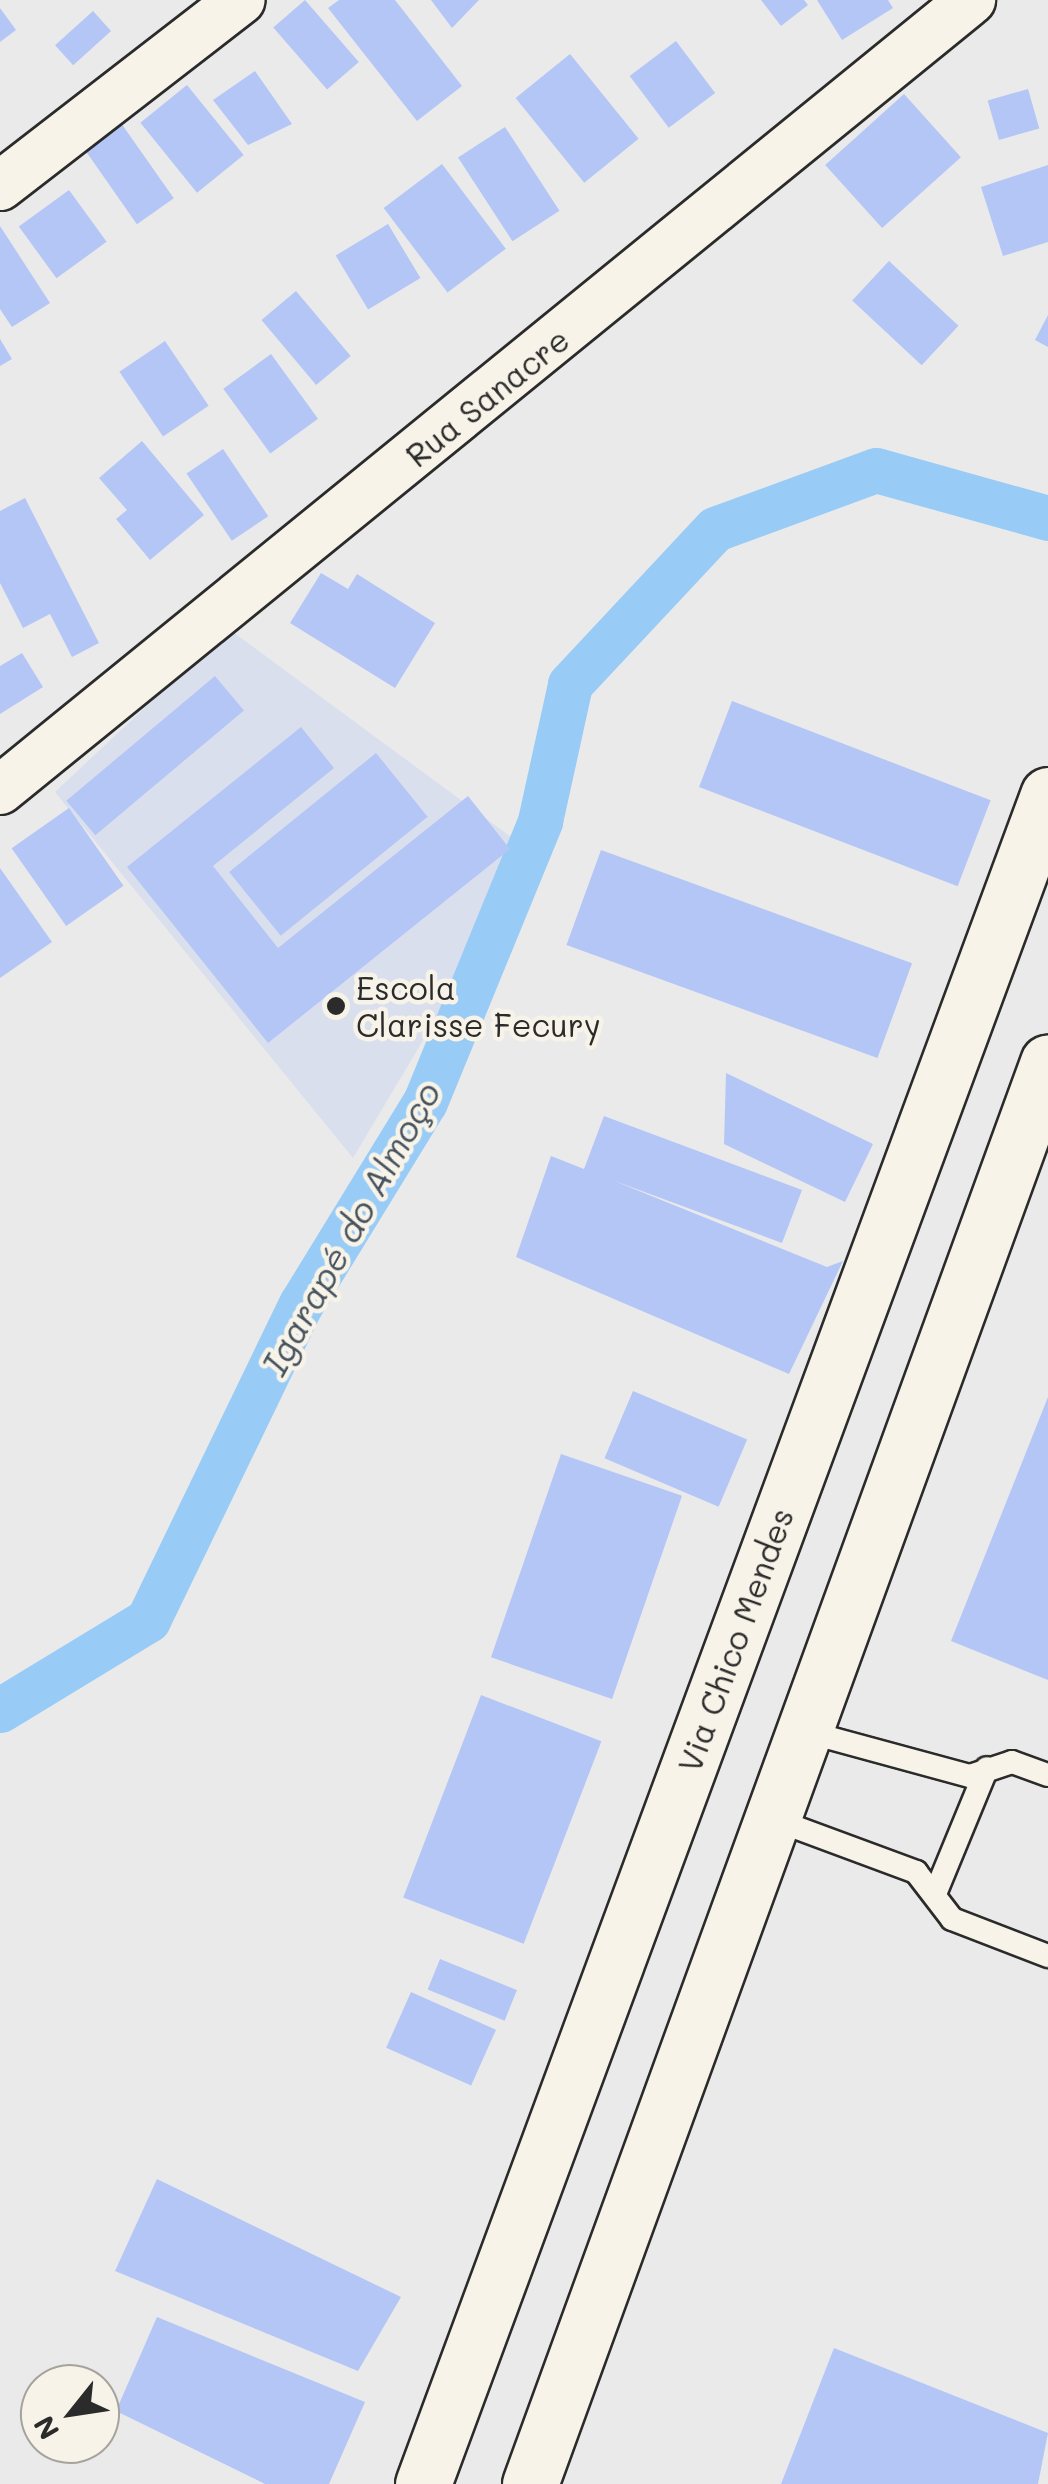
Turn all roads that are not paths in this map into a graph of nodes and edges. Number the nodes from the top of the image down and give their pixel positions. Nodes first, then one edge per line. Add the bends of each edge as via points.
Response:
1 (241, 0) edge
2 (971, 0) edge
3 (0, 186) edge
4 (0, 790) edge
5 (1048, 795) edge
6 (1048, 1062) edge
7 (804, 1731) junction
8 (987, 1768) junction
9 (1048, 1775) edge
10 (773, 1819) junction
11 (934, 1894) junction
12 (1048, 1956) edge
13 (423, 2484) edge
14 (530, 2484) edge

1 - 3 street
2 - 4 street, Rua Sanacre
5 - 13 main road, Via Chico Mendes
6 - 7 main road
7 - 8 lane via 970,1776
7 - 10 main road
8 - 9 lane via 1012,1762
8 - 11 lane
10 - 11 lane via 916,1872
10 - 14 main road
11 - 12 lane via 952,1918

